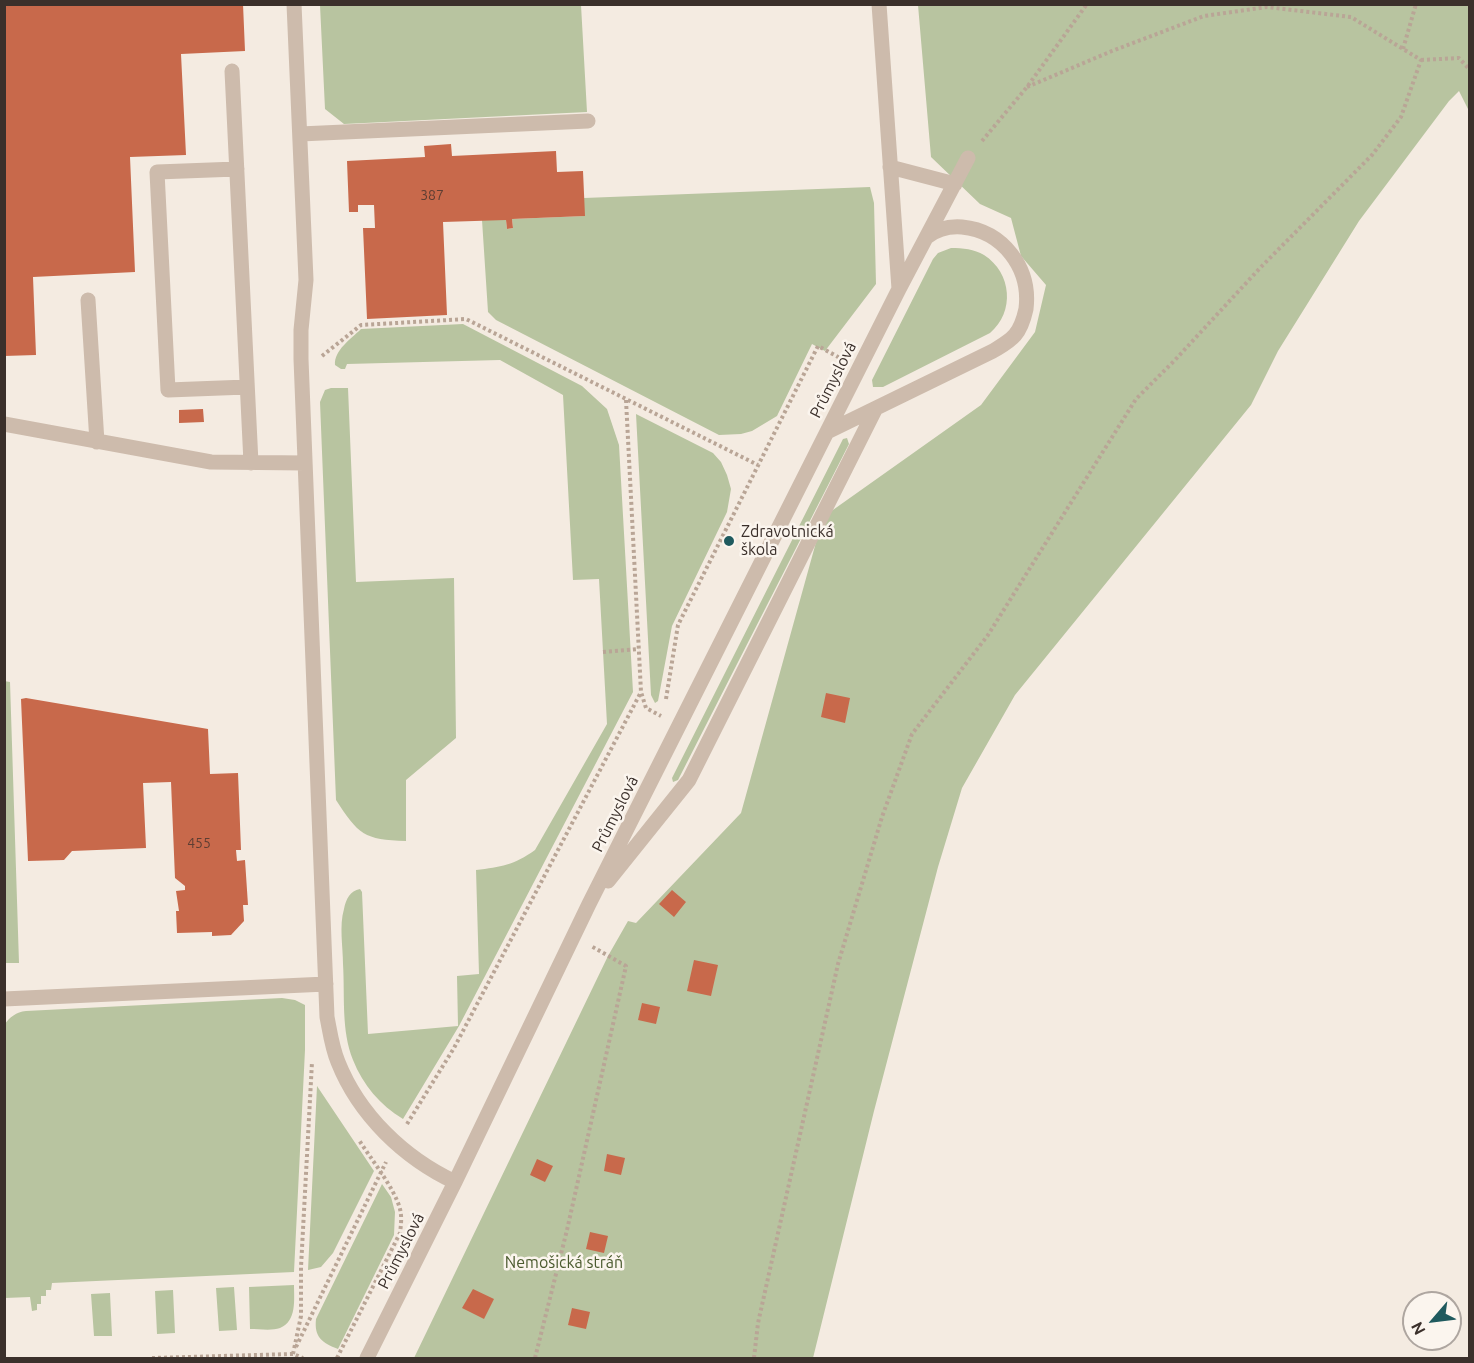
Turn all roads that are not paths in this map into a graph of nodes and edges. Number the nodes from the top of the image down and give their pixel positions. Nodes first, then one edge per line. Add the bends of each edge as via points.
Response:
1 (294, 4) edge
2 (879, 4) edge
3 (232, 71) dead end
4 (588, 121) dead end
5 (300, 134) junction
6 (968, 158) road end
7 (890, 167) junction
8 (237, 168) junction
9 (955, 184) junction
10 (927, 237) junction
11 (899, 289) junction
12 (88, 300) dead end
13 (247, 387) junction
14 (876, 408) junction
15 (4, 424) edge
16 (827, 432) junction
17 (97, 442) junction
18 (251, 463) junction
19 (305, 463) junction
20 (589, 904) junction
21 (326, 984) junction
22 (4, 999) edge
23 (455, 1182) junction
24 (367, 1359) edge

1 - 5 street
2 - 7 street
3 - 8 street
4 - 5 street
5 - 19 street via 306,280 301,330
6 - 9 street, Průmyslová
7 - 9 street
7 - 11 street
8 - 13 street
8 - 13 street via 157,172 168,390
9 - 10 street, Průmyslová
10 - 11 street, Průmyslová
10 - 14 street via 957,226 980,231 1002,244 1014,257 1025,285 1027,299 1022,323 1017,333 993,351
11 - 16 street, Průmyslová
12 - 17 street
13 - 18 street
14 - 16 street
14 - 20 street via 689,780
15 - 17 street
16 - 20 street, Průmyslová
17 - 18 street via 212,462
18 - 19 street
19 - 21 street
20 - 23 street, Průmyslová
21 - 22 street
21 - 23 street via 327,1017 346,1080 377,1125 417,1160
23 - 24 street, Průmyslová

